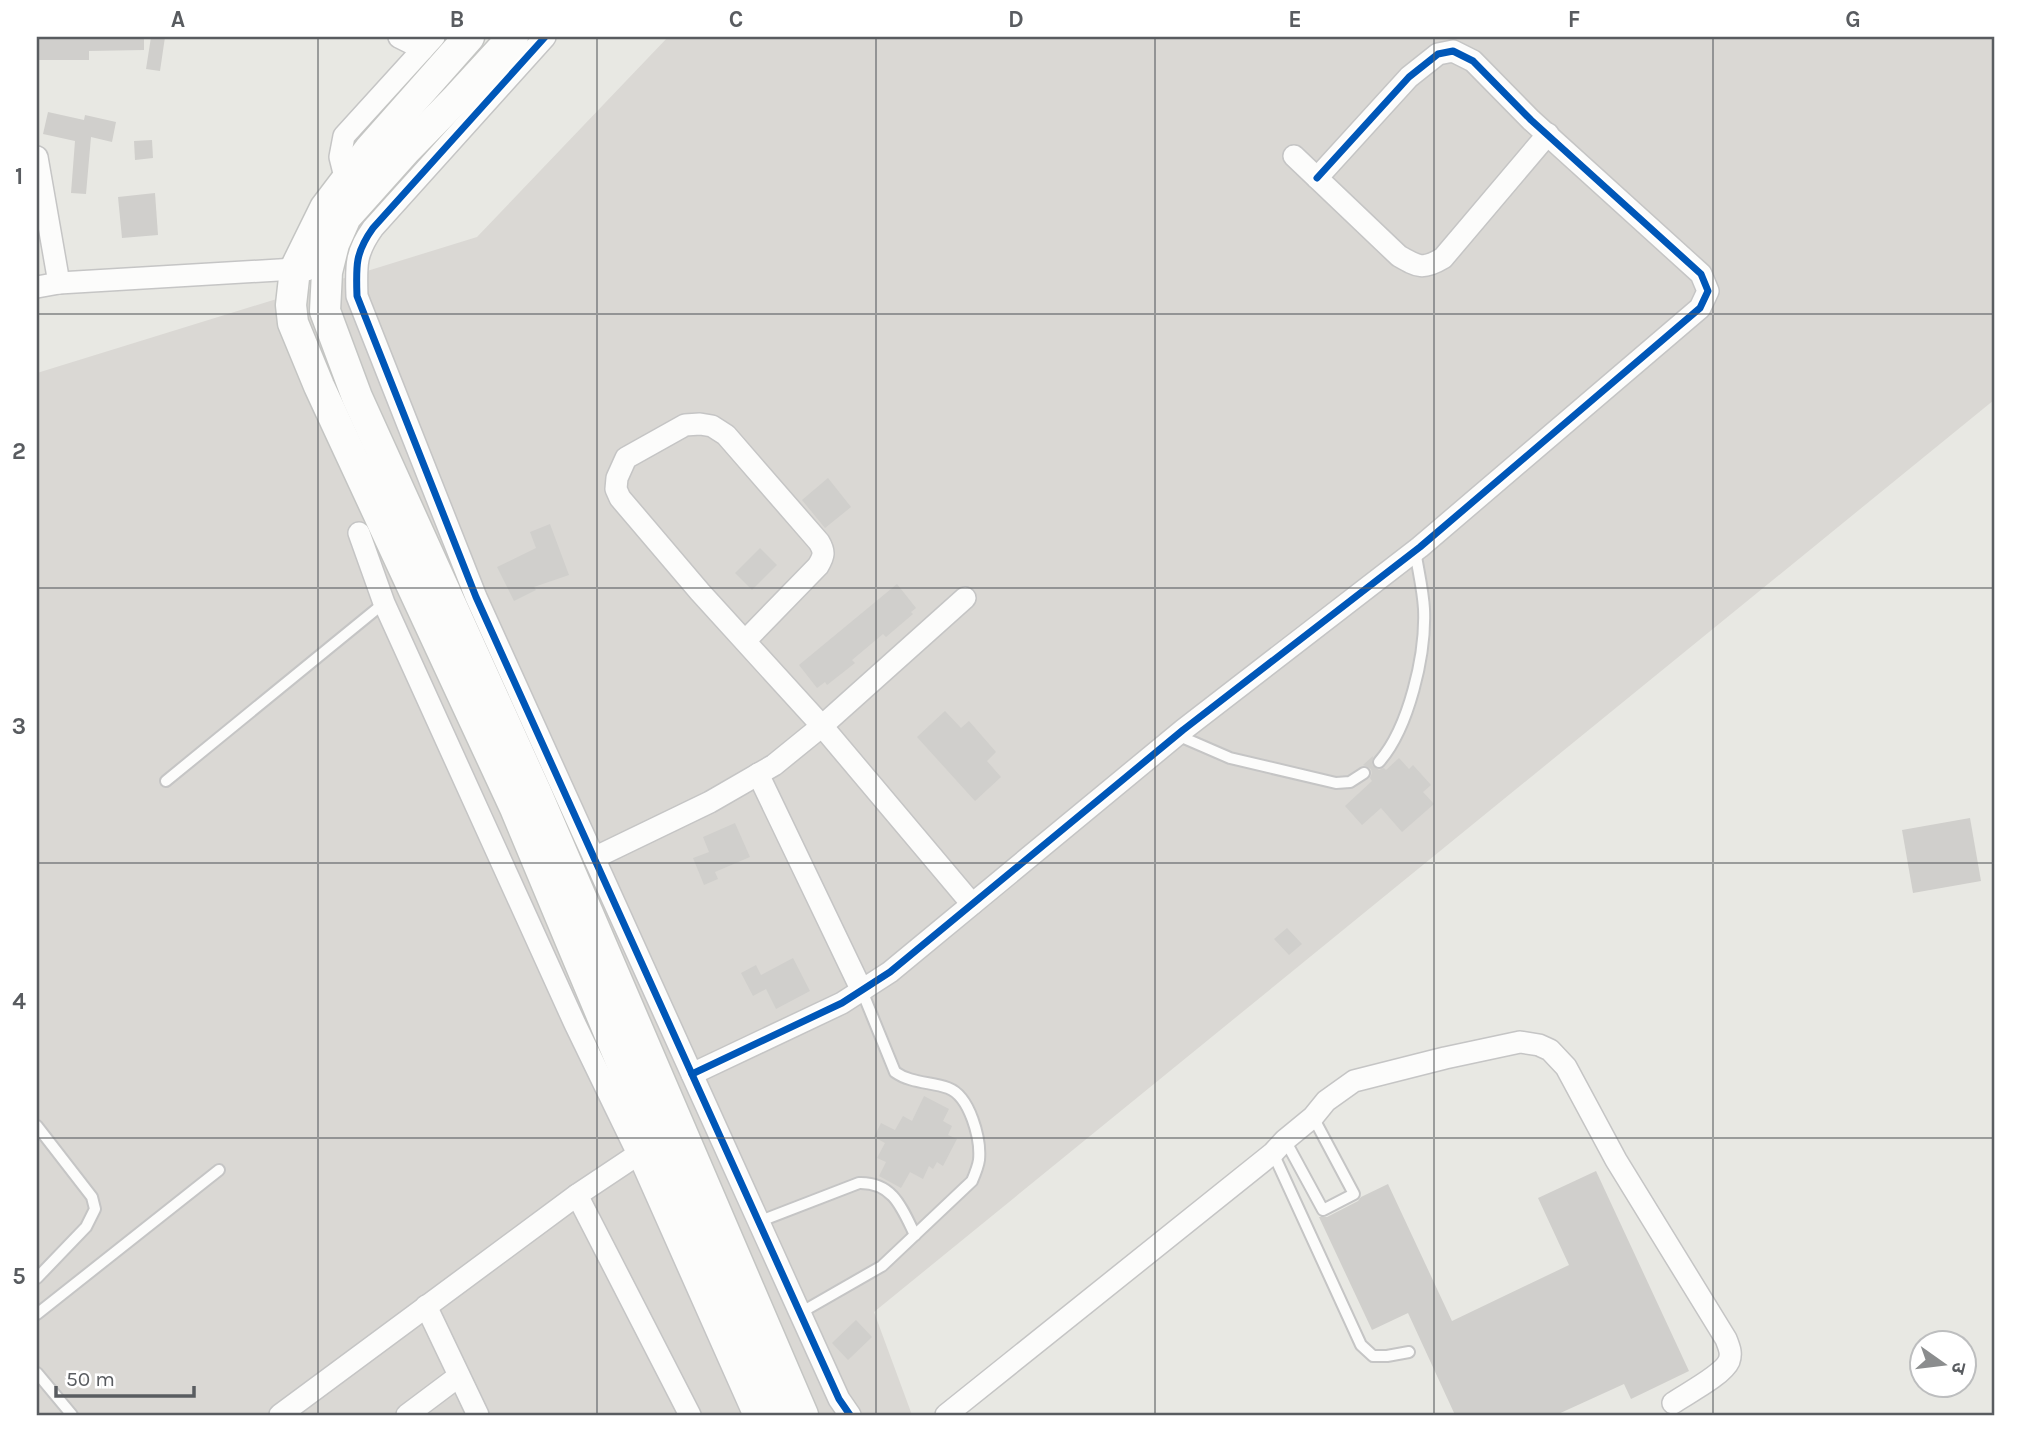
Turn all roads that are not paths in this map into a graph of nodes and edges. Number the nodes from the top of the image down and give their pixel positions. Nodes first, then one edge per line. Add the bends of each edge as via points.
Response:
1 (399, 37) edge
2 (469, 37) edge
3 (513, 37) edge
4 (545, 37) edge
5 (429, 43) edge
6 (1548, 134) junction
7 (1294, 156) dead end
8 (37, 162) edge
9 (1317, 178) junction
10 (346, 181) junction
11 (45, 245) edge
12 (295, 269) junction
13 (327, 272) junction
14 (59, 283) junction
15 (37, 287) edge
16 (407, 420) junction
17 (375, 434) junction
18 (359, 533) dead end
19 (1415, 550) junction
20 (965, 598) dead end
21 (384, 603) junction
22 (745, 641) junction
23 (822, 726) junction
24 (1177, 735) junction
25 (1380, 762) dead end
26 (1364, 773) dead end
27 (758, 774) junction
28 (166, 781) dead end
29 (594, 858) junction
30 (972, 904) junction
31 (862, 991) junction
32 (692, 1074) junction
33 (1313, 1118) junction
34 (677, 1121) junction
35 (37, 1126) edge
36 (1279, 1146) junction
37 (646, 1149) junction
38 (219, 1170) dead end
39 (577, 1195) junction
40 (758, 1222) junction
41 (915, 1235) junction
42 (37, 1278) edge
43 (426, 1306) junction
44 (800, 1313) junction
45 (37, 1314) edge
46 (1409, 1352) dead end
47 (37, 1373) edge
48 (460, 1376) junction
49 (1673, 1404) dead end
50 (72, 1415) edge
51 (280, 1415) edge
52 (407, 1415) edge
53 (478, 1415) edge
54 (690, 1415) edge
55 (754, 1415) edge
56 (777, 1415) edge
57 (803, 1415) edge
58 (850, 1415) edge
59 (946, 1415) edge

1 - 5 street
2 - 10 street
3 - 13 street via 346,217
4 - 16 street via 362,243 356,266 357,296
5 - 10 street via 344,136 340,157
6 - 9 street via 1473,61 1452,51 1438,54 1409,77
6 - 9 street via 1443,258 1430,266 1417,267 1399,256
6 - 19 street via 1700,274 1708,291 1700,308
7 - 9 street
8 - 11 street
10 - 12 street via 325,208
11 - 14 street
12 - 13 street
12 - 14 street
12 - 37 street via 293,323 306,358 515,808
13 - 17 street via 325,310
14 - 15 street
16 - 17 street
16 - 29 street via 476,597
17 - 34 street
18 - 21 street
19 - 24 street
19 - 25 lane via 1424,610 1417,677 1402,725
20 - 23 street
21 - 28 lane
21 - 37 street via 575,1024
22 - 22 street via 818,566 824,550 726,435 712,426 685,425 626,458 616,489
22 - 23 street
23 - 27 street
23 - 30 street
24 - 26 lane via 1230,758 1336,783 1350,782
24 - 30 street
27 - 29 street
27 - 31 street
29 - 32 street
30 - 31 street
31 - 32 street
31 - 41 lane via 895,1072 958,1093 971,1115 979,1146 979,1164 972,1181
32 - 40 street
33 - 36 street
33 - 36 lane via 1354,1194 1322,1210
33 - 49 street via 1326,1101 1354,1082 1520,1042 1550,1050 1566,1067 1731,1353 1720,1372
34 - 37 street
34 - 57 street
35 - 42 lane via 92,1197 95,1209 86,1227
36 - 46 lane via 1361,1345 1373,1356
36 - 59 street
37 - 39 street
37 - 55 street
37 - 56 street
38 - 45 lane
39 - 43 street
39 - 54 street
40 - 41 lane via 859,1183 870,1183 885,1189 900,1205
40 - 44 street
41 - 44 lane via 882,1266
43 - 48 street
43 - 51 street
44 - 58 street
47 - 50 lane
48 - 52 street
48 - 53 street

